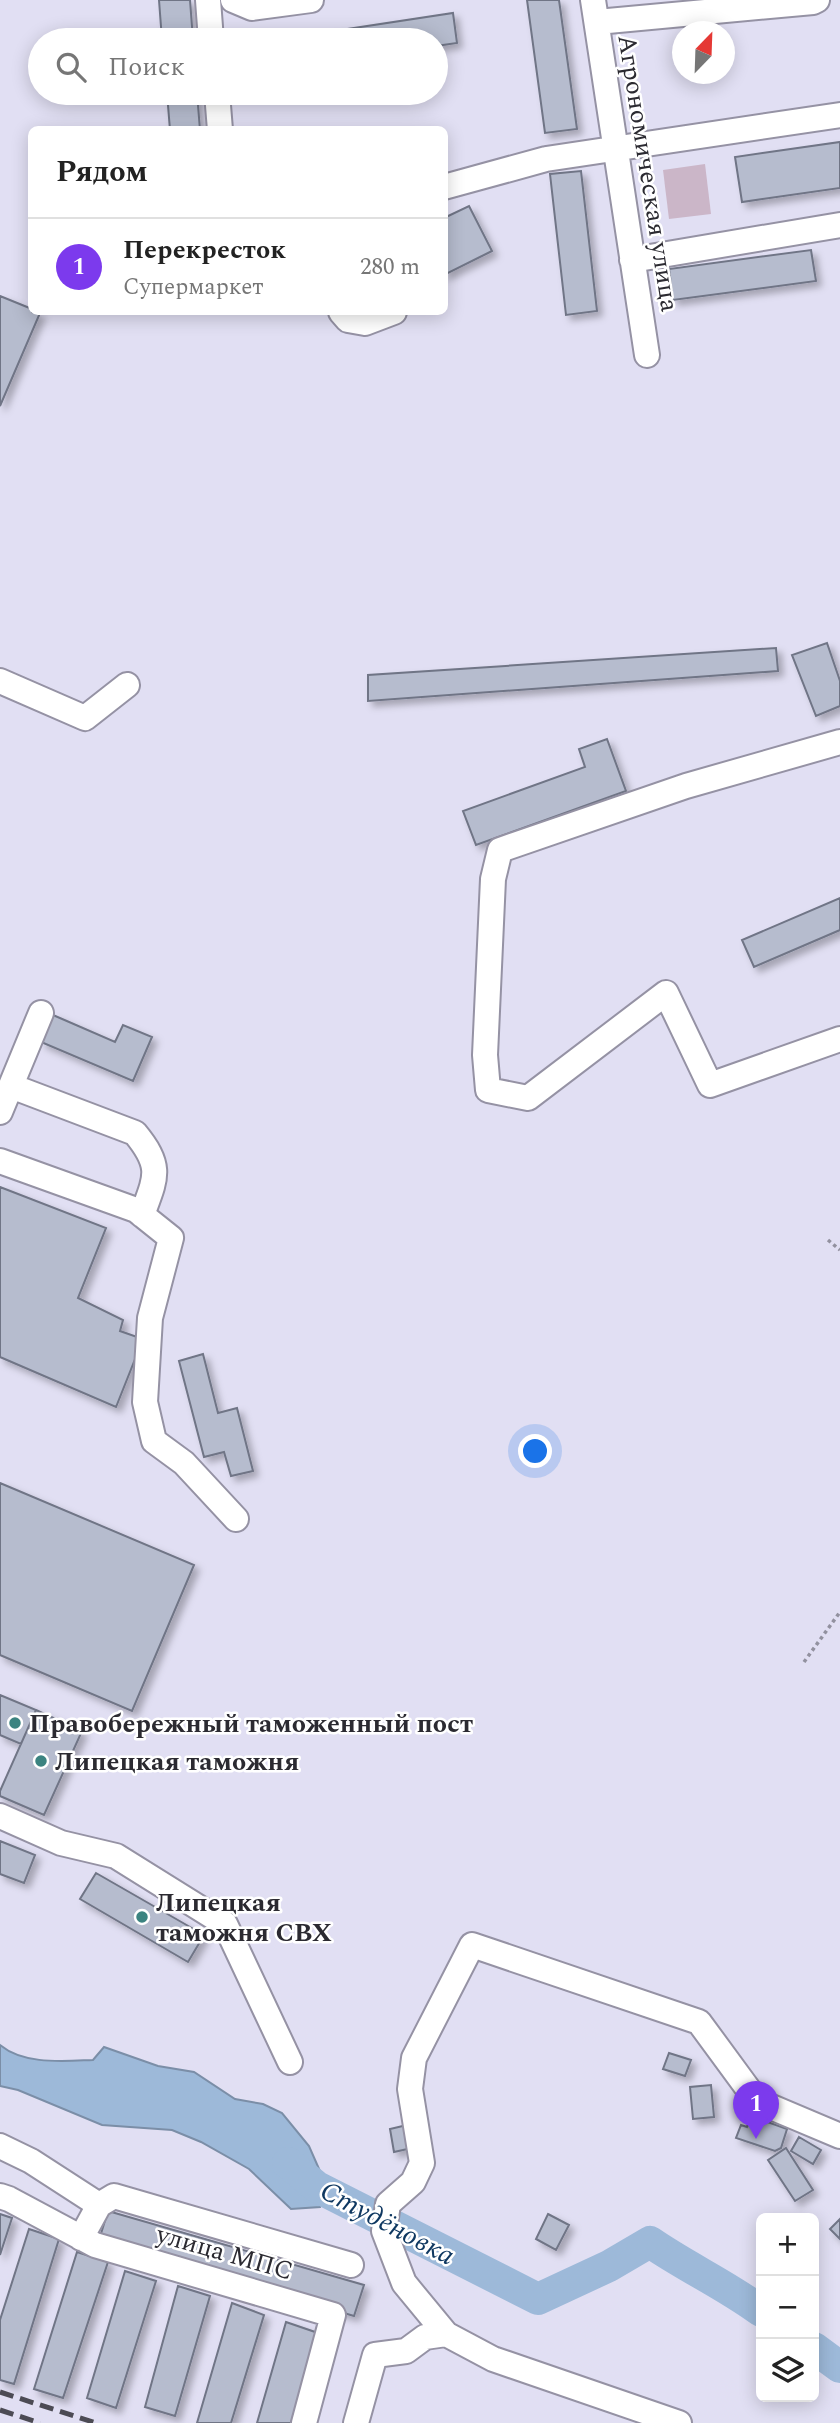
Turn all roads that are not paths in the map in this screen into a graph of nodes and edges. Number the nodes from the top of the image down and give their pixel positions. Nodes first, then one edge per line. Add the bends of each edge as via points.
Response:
1 (208, 0) edge
2 (233, 0) edge
3 (311, 0) edge
4 (817, 0) edge
5 (595, 11) edge
6 (211, 28) edge
7 (218, 105) edge
8 (840, 115) edge
9 (220, 126) edge
10 (616, 149) junction
11 (448, 186) edge
12 (840, 225) edge
13 (632, 260) junction
14 (344, 315) edge
15 (386, 315) edge
16 (647, 355) dead end
17 (0, 681) edge
18 (127, 685) dead end
19 (840, 742) edge
20 (41, 1013) dead end
21 (840, 1038) edge
22 (11, 1086) junction
23 (0, 1112) edge
24 (0, 1161) edge
25 (142, 1215) junction
26 (236, 1519) dead end
27 (0, 1816) edge
28 (290, 2062) dead end
29 (840, 2136) edge
30 (0, 2146) edge
31 (0, 2196) edge
32 (99, 2206) junction
33 (80, 2238) junction
34 (351, 2265) dead end
35 (435, 2335) junction
36 (304, 2423) edge
37 (356, 2423) edge
38 (680, 2423) edge

1 - 6 street
2 - 3 street via 252,8
4 - 5 street
5 - 10 street, Агрономическая улица
7 - 9 street
8 - 10 street
10 - 11 street via 546,159
10 - 13 street, Агрономическая улица
12 - 13 street
13 - 16 street, Агрономическая улица
14 - 15 street via 365,323
17 - 18 street via 85,718
19 - 21 street via 686,786 500,850 489,960 488,1090 528,1098 666,993 709,1085
20 - 22 street
22 - 23 street
22 - 25 street via 135,1133 148,1148 156,1176
24 - 25 street
25 - 26 street via 171,1238 150,1318 145,1402 154,1441 184,1463
27 - 28 street via 61,1843 116,1856 225,1924
29 - 35 street via 757,2101 699,2022 471,1945 414,2058 410,2089 422,2163 413,2182 388,2204 384,2231 404,2283
30 - 32 street
31 - 33 street, улица МПС
32 - 33 street
32 - 34 street via 114,2196
33 - 36 street, улица МПС via 333,2315
35 - 37 street via 405,2351 375,2355
35 - 38 street

